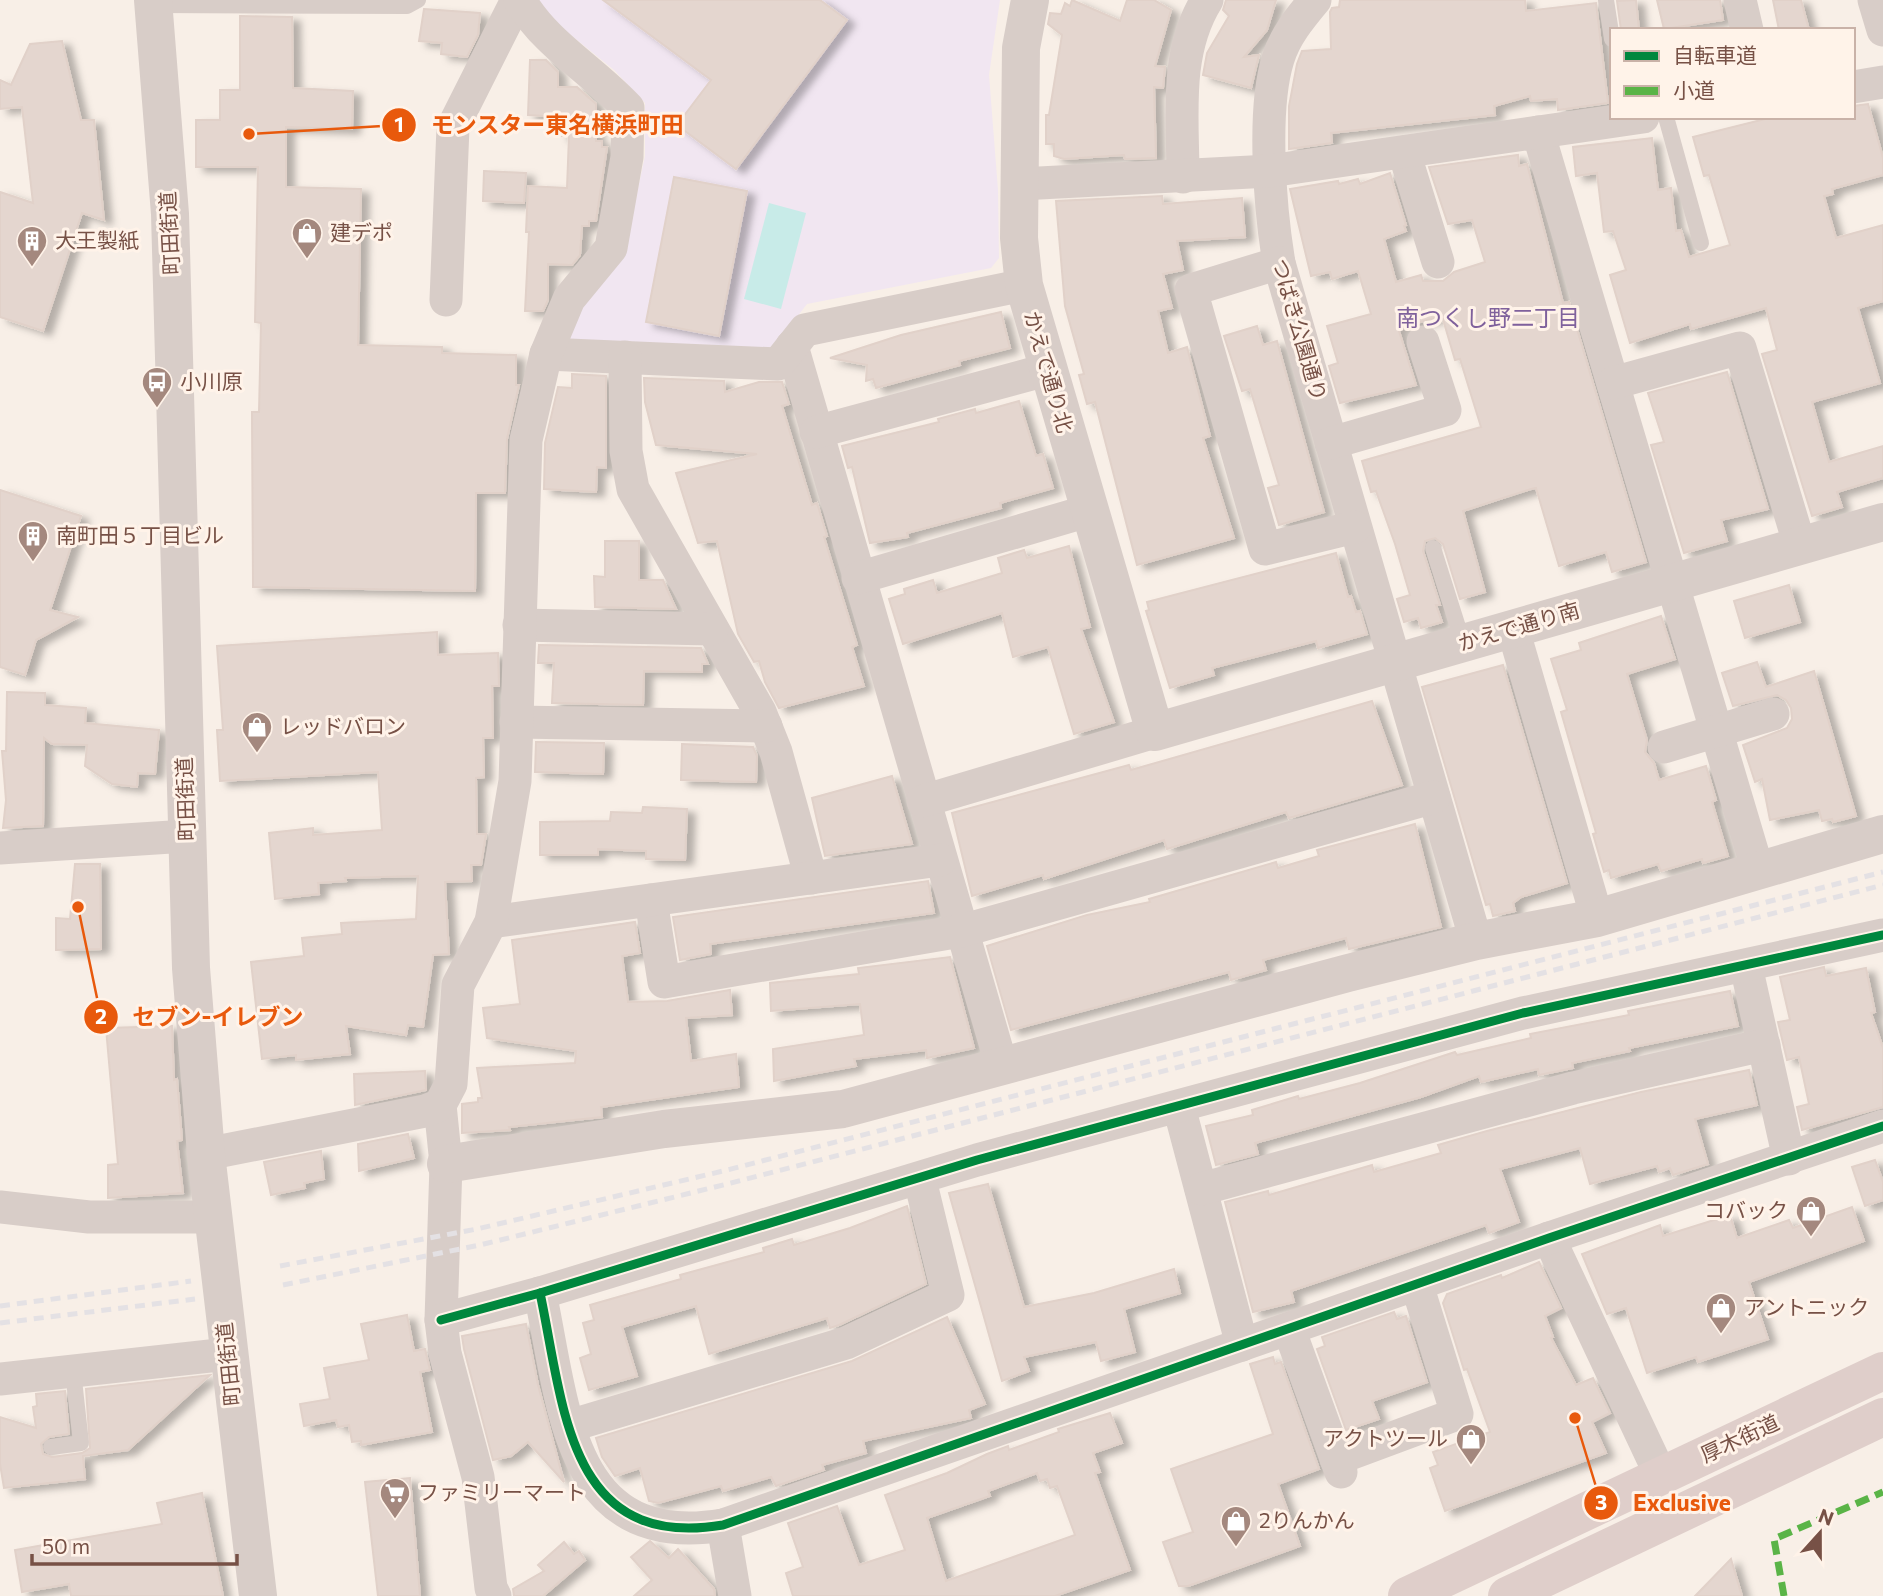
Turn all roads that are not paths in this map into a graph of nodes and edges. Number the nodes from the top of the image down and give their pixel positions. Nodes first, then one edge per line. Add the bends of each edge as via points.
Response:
1 (418, 0) edge
2 (519, 0) edge
3 (1030, 0) edge
4 (1207, 0) edge
5 (1315, 0) edge
6 (1606, 0) edge
7 (1740, 0) edge
8 (1874, 0) edge
9 (153, 2) edge
10 (1610, 28) edge
11 (1747, 28) edge
12 (1883, 30) edge
13 (1883, 82) edge
14 (1855, 87) edge
15 (1623, 119) edge
16 (1667, 119) edge
17 (1538, 132) junction
18 (1404, 152) junction
19 (1270, 171) junction
20 (1183, 177) junction
21 (1020, 184) junction
22 (1701, 243) dead end
23 (1438, 262) dead end
24 (1279, 263) junction
25 (1024, 285) junction
26 (446, 300) dead end
27 (1423, 342) dead end
28 (792, 346) junction
29 (546, 354) junction
30 (625, 357) junction
31 (1046, 370) junction
32 (1613, 383) junction
33 (816, 432) junction
34 (1331, 443) junction
35 (1088, 512) junction
36 (1883, 522) edge
37 (1355, 527) junction
38 (1800, 546) junction
39 (1433, 548) dead end
40 (858, 578) junction
41 (1673, 583) junction
42 (519, 625) junction
43 (712, 629) junction
44 (1513, 629) junction
45 (1463, 643) junction
46 (1395, 663) junction
47 (1773, 714) dead end
48 (516, 722) junction
49 (766, 726) junction
50 (1717, 731) junction
51 (1154, 732) junction
52 (1664, 747) dead end
53 (1434, 797) junction
54 (923, 801) junction
55 (1883, 834) edge
56 (187, 836) junction
57 (0, 848) edge
58 (940, 860) junction
59 (1758, 872) junction
60 (811, 878) junction
61 (651, 901) junction
62 (1597, 918) junction
63 (491, 922) junction
64 (961, 931) junction
65 (1883, 935) edge
66 (1476, 941) junction
67 (1746, 966) junction
68 (1764, 1045) junction
69 (1002, 1067) junction
70 (439, 1105) junction
71 (1180, 1107) junction
72 (1883, 1126) edge
73 (206, 1154) junction
74 (1789, 1159) junction
75 (446, 1174) junction
76 (920, 1180) junction
77 (1201, 1189) junction
78 (0, 1207) edge
79 (213, 1217) junction
80 (1549, 1238) junction
81 (1417, 1284) junction
82 (540, 1293) junction
83 (441, 1311) junction
84 (1289, 1329) junction
85 (1242, 1345) junction
86 (228, 1354) junction
87 (73, 1371) junction
88 (1883, 1371) edge
89 (0, 1379) edge
90 (1883, 1417) edge
91 (569, 1426) junction
92 (51, 1447) dead end
93 (1661, 1476) junction
94 (723, 1525) junction
95 (1452, 1573) junction
96 (258, 1596) edge
97 (495, 1596) edge
98 (735, 1596) edge
99 (1377, 1596) edge
100 (1407, 1596) edge
101 (1507, 1596) edge

1 - 9 lane via 407,6
2 - 26 street via 453,127
2 - 29 street via 533,23 628,108 627,157 611,248 569,299
3 - 21 street, かえで通り北 via 1021,48
4 - 20 street via 1190,35 1184,64
5 - 19 street, つばき公園通り via 1278,58
6 - 10 lane
7 - 11 street
8 - 12 street
9 - 56 street, 町田街道 via 170,214
13 - 14 street
15 - 17 street
16 - 22 lane
17 - 18 street
17 - 32 street
18 - 19 street
18 - 23 street
19 - 20 street
19 - 24 street, つばき公園通り via 1271,218
20 - 21 street
21 - 25 street, かえで通り北
24 - 34 street, つばき公園通り
24 - 37 street via 1191,290 1265,549
25 - 28 street via 805,330
25 - 31 street, かえで通り北
27 - 34 street via 1445,410
28 - 30 street via 778,364
28 - 33 street
29 - 30 street
29 - 42 street via 526,440
30 - 43 street via 626,451 633,489
31 - 33 street
31 - 35 street, かえで通り北
32 - 38 street via 1740,348
32 - 41 street
33 - 40 street
34 - 37 street, つばき公園通り
35 - 40 street
35 - 51 street, かえで通り北
36 - 38 street, かえで通り南
37 - 46 street, つばき公園通り
38 - 41 street, かえで通り南
39 - 45 lane
40 - 54 street
41 - 44 street, かえで通り南
41 - 50 street
42 - 43 street
42 - 48 street
43 - 49 street
44 - 45 street, かえで通り南
44 - 62 street
45 - 46 street, かえで通り南
46 - 51 street, かえで通り南
46 - 53 street, つばき公園通り
47 - 50 street
48 - 49 street
48 - 63 street via 515,781
49 - 60 street
50 - 52 street
50 - 59 street
51 - 54 street
53 - 64 street
53 - 66 street, つばき公園通り
54 - 58 street
55 - 59 street
56 - 57 street
56 - 73 street, 町田街道 via 191,968
58 - 60 street
58 - 64 street
59 - 62 street
60 - 61 street
61 - 63 street
61 - 64 street via 664,982
62 - 66 street
63 - 70 street via 458,985 452,1084
64 - 69 street
65 - 67 street
66 - 69 street
67 - 68 street
67 - 71 street via 1523,1013
68 - 74 street
68 - 77 street via 1573,1088
69 - 75 street via 842,1109 637,1133
70 - 73 street
70 - 75 street
71 - 76 street via 977,1160
71 - 77 street
72 - 74 street
73 - 79 street, 町田街道
74 - 80 street
75 - 83 street
76 - 82 street
76 - 91 street via 948,1295 846,1343
77 - 85 street
78 - 79 street via 89,1217
79 - 86 street, 町田街道
80 - 81 street
80 - 93 street
81 - 84 street
81 - 84 street via 1457,1414 1338,1466
82 - 83 street
82 - 91 street
83 - 97 street via 445,1353 478,1477
84 - 85 street
85 - 94 street
86 - 87 street
86 - 96 street, 町田街道
87 - 89 street
87 - 92 lane via 81,1443
88 - 93 highway, 厚木街道
90 - 101 highway, 厚木街道
91 - 94 street via 592,1481 613,1505 643,1521 672,1529
93 - 95 highway, 厚木街道
94 - 98 street
95 - 99 highway
95 - 100 highway, 厚木街道

